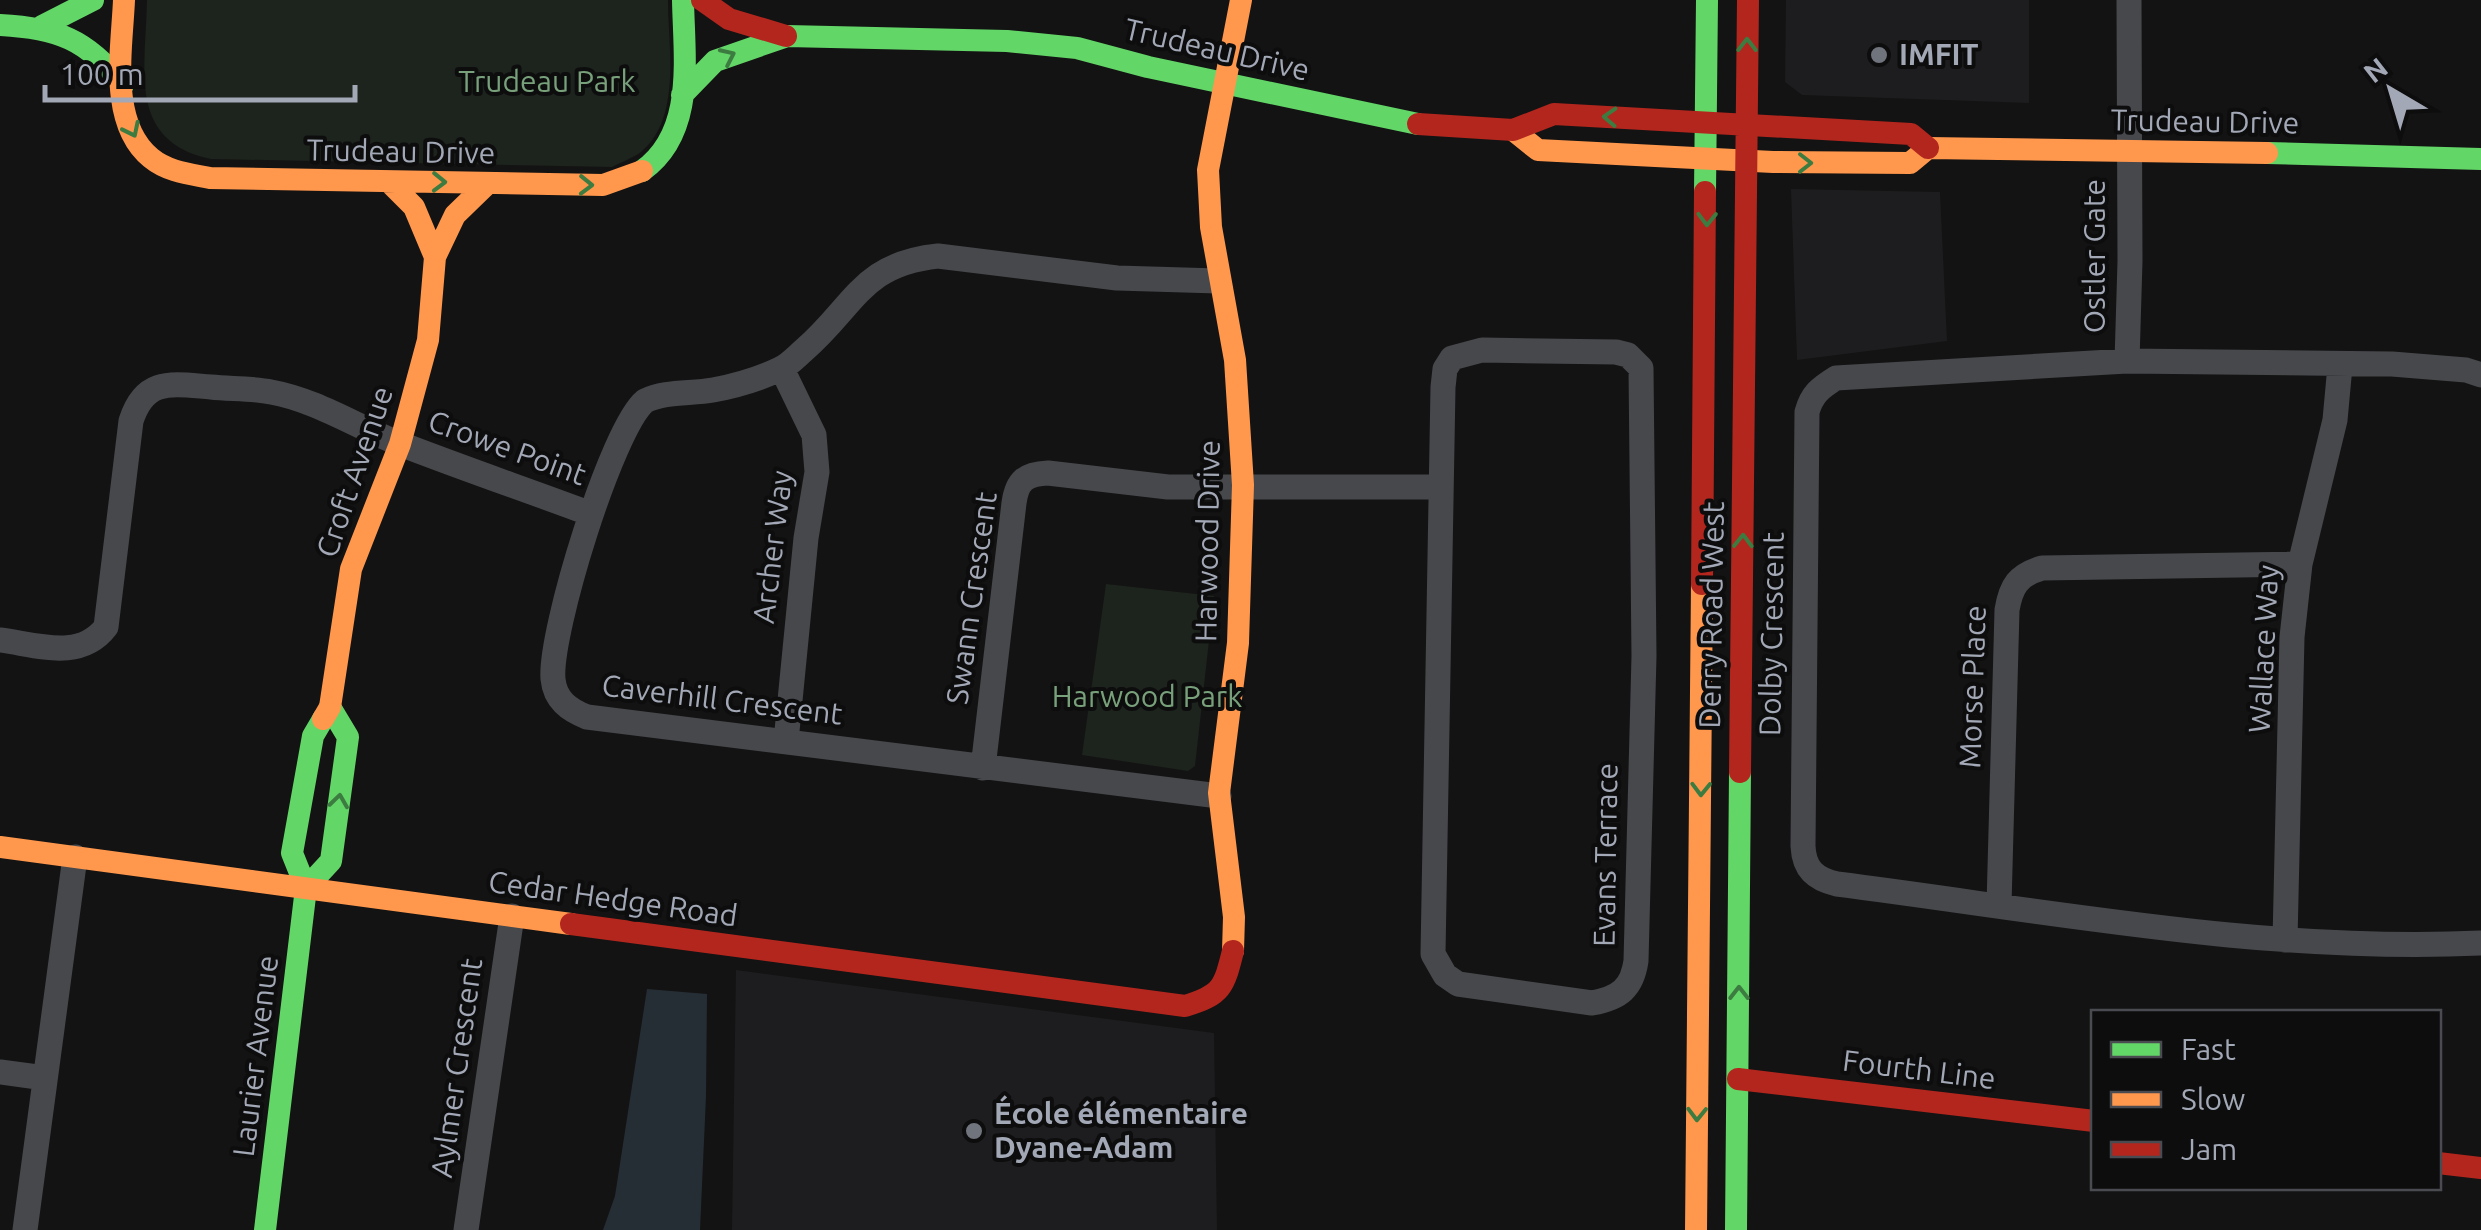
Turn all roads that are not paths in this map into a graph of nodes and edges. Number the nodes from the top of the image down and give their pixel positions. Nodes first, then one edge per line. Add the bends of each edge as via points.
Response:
1 (93, 0) edge
2 (124, 0) edge
3 (683, 0) edge
4 (702, 0) edge
5 (1242, 0) edge
6 (1708, 0) edge
7 (1748, 0) edge
8 (2130, 0) edge
9 (0, 24) edge
10 (42, 26) junction
11 (787, 36) junction
12 (1225, 84) junction
13 (123, 85) junction
14 (682, 95) junction
15 (1708, 121) junction
16 (1747, 124) junction
17 (1513, 130) junction
18 (1928, 148) junction
19 (2128, 151) junction
20 (1708, 158) junction
21 (2481, 159) edge
22 (1748, 160) junction
23 (389, 182) junction
24 (488, 183) junction
25 (435, 257) junction
26 (1218, 281) junction
27 (2127, 361) junction
28 (2340, 366) junction
29 (782, 369) junction
30 (2481, 375) edge
31 (400, 444) junction
32 (1243, 486) junction
33 (1439, 487) junction
34 (592, 514) junction
35 (2300, 564) junction
36 (0, 640) edge
37 (330, 706) junction
38 (786, 741) junction
39 (984, 768) junction
40 (1219, 796) junction
41 (0, 847) edge
42 (75, 857) junction
43 (306, 888) junction
44 (1999, 905) junction
45 (512, 916) junction
46 (2285, 940) junction
47 (2481, 943) edge
48 (1216, 996) joint
49 (0, 1072) edge
50 (46, 1078) junction
51 (1738, 1079) junction
52 (2091, 1121) edge
53 (2441, 1163) edge
54 (2480, 1163) edge
55 (25, 1230) edge
56 (266, 1230) edge
57 (466, 1230) edge
58 (1696, 1230) edge
59 (1736, 1230) edge

1 - 10 street
2 - 13 street, Trudeau Drive
3 - 14 street, Trudeau Drive
4 - 11 street, Trudeau Drive via 729,19
5 - 12 street, Harwood Drive
6 - 15 street, Derry Road West
16 -> 7 street, Derry Road West
8 - 19 street, Ostler Gate
9 - 10 street
10 - 13 street via 94,51
11 - 12 street, Trudeau Drive via 1042,44
14 -> 11 street, Trudeau Drive via 718,59
12 - 17 street, Trudeau Drive via 1410,124
12 - 26 street, Harwood Drive via 1208,168
13 -> 23 street, Trudeau Drive via 133,138 174,173
24 -> 14 street, Trudeau Drive via 603,186 632,178 667,151 680,123
15 - 16 street, Trudeau Drive
15 -> 17 street, Trudeau Drive via 1554,114
15 - 20 street, Derry Road West
16 - 18 street, Trudeau Drive via 1911,134
16 - 22 street, Derry Road West
17 - 20 street, Trudeau Drive via 1538,150
18 - 19 street, Trudeau Drive
22 -> 18 street, Trudeau Drive via 1910,163
19 - 21 street, Trudeau Drive
19 - 27 street, Ostler Gate
20 - 22 street, Trudeau Drive
20 -> 58 street, Derry Road West
51 -> 22 street, Derry Road West
23 -> 24 street, Trudeau Drive
23 - 25 street, Croft Avenue via 414,207
24 - 25 street, Croft Avenue via 455,216
25 - 31 street, Croft Avenue via 428,340
26 - 29 street, Caverhill Crescent via 1132,280 917,258 873,278
26 - 32 street, Harwood Drive via 1236,374
27 - 28 street, Dolby Crescent
27 - 44 street, Dolby Crescent via 1836,378 1811,397 1807,412 1803,861 1822,880 1837,884
28 - 30 street, Dolby Crescent via 2392,364
28 - 35 street, Wallace Way via 2335,420
29 - 34 street, Caverhill Crescent via 716,390 645,400 630,420
29 - 38 street, Archer Way via 814,435 817,472
31 - 34 street, Crowe Point
31 - 36 street, Crowe Point via 272,392 174,385 146,392 131,421 106,627 96,640 64,649
31 - 37 street, Croft Avenue via 351,569
32 - 33 street
32 - 39 street, Swann Crescent via 1168,487 1048,473 1023,478 1016,488
32 - 40 street, Harwood Drive via 1239,643
33 - 33 street, Evans Terrace via 1443,387 1452,358 1501,350 1616,352 1636,361 1642,382 1644,656 1636,961 1629,986 1606,1000 1458,984 1433,954
34 - 38 street, Caverhill Crescent via 554,659 553,681 564,704 587,717
35 - 44 street, Morse Place via 2042,568 2017,580 2007,610
35 - 46 street, Wallace Way via 2292,637
37 - 43 street, Croft Avenue via 312,736 292,853
43 -> 37 street, Croft Avenue via 331,860 348,736
38 - 39 street, Caverhill Crescent
39 - 40 street, Caverhill Crescent
40 - 48 street, Harwood Drive via 1234,916 1228,977
41 - 42 street, Cedar Hedge Road
42 - 43 street, Cedar Hedge Road
42 - 50 street
43 - 45 street, Cedar Hedge Road
43 - 56 street, Laurier Avenue
44 - 46 street, Dolby Crescent
45 - 48 street, Cedar Hedge Road via 1185,1006
45 - 57 street, Aylmer Crescent
46 - 47 street, Dolby Crescent
49 - 50 street
50 - 55 street
51 - 52 street, Fourth Line
51 - 59 street, Derry Road West
53 - 54 street

